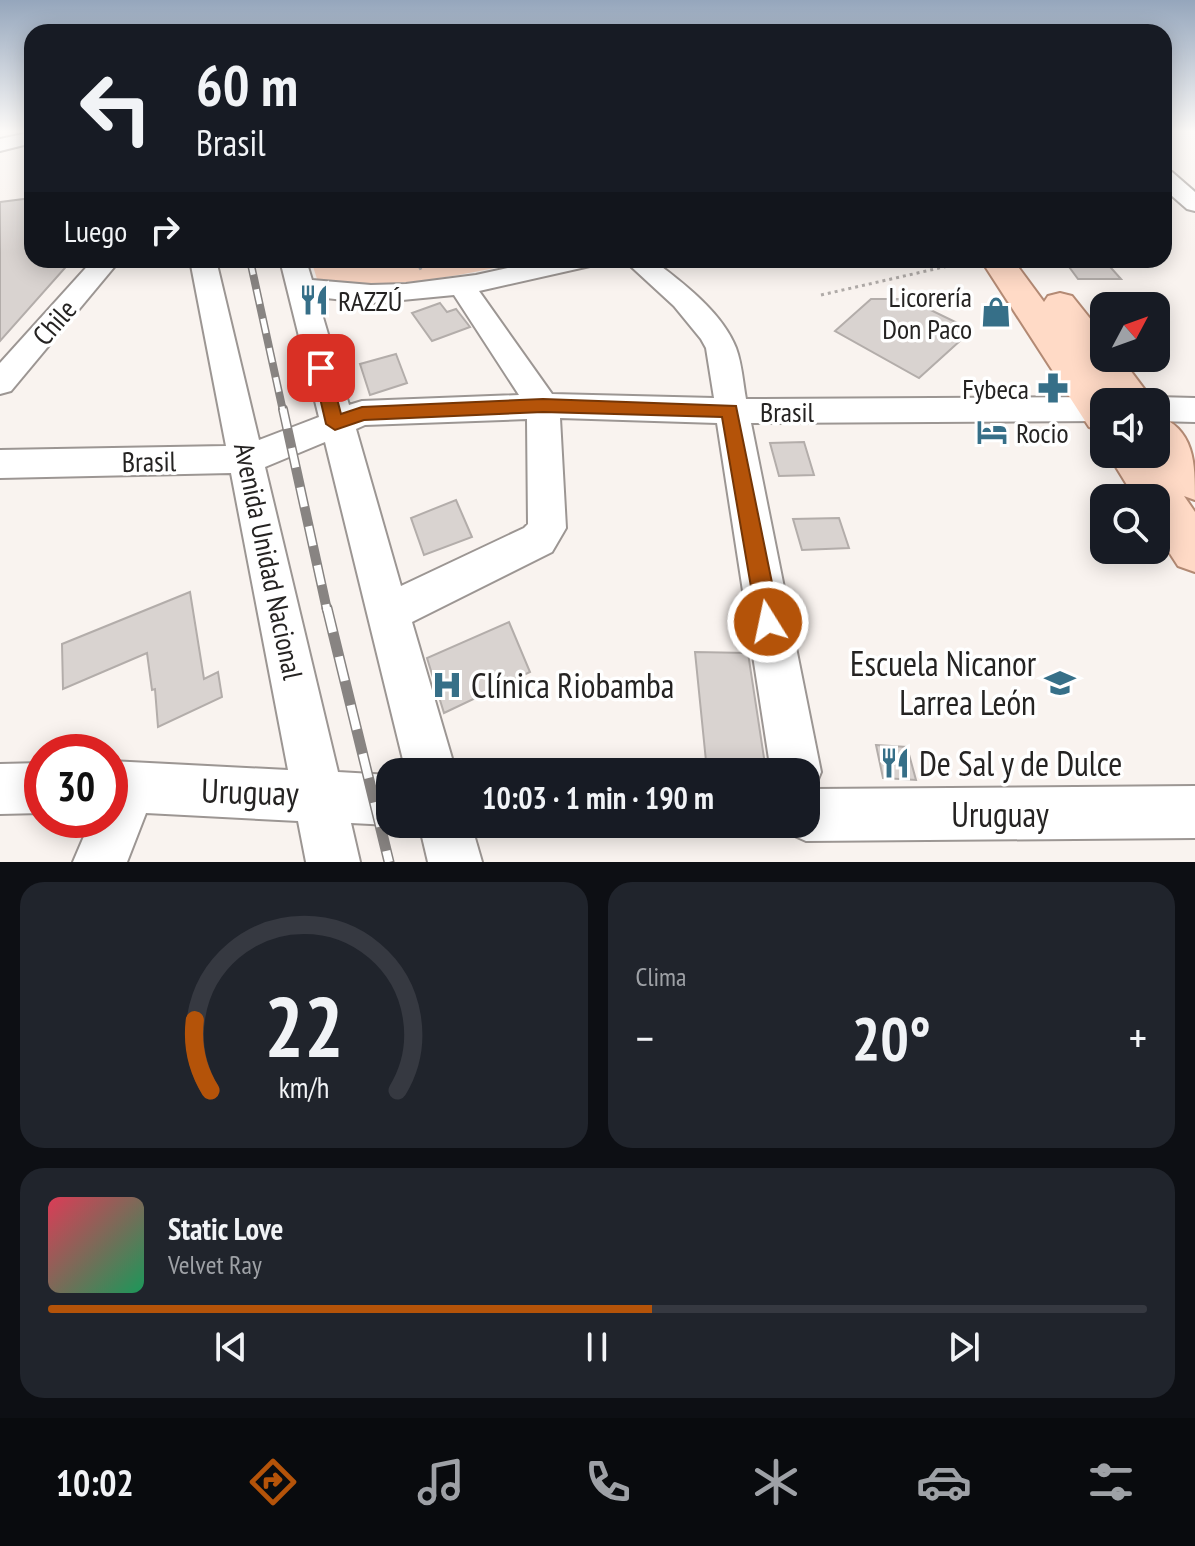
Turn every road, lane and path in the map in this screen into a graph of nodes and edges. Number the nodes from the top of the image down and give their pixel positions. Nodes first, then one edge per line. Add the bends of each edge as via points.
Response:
1 (1172, 184) edge
2 (1195, 204) edge
3 (100, 268) edge
4 (205, 268) edge
5 (420, 268) edge
6 (544, 268) edge
7 (647, 268) edge
8 (941, 268) edge
9 (1003, 268) edge
10 (1031, 268) edge
11 (412, 272) dead end
12 (297, 273) edge
13 (462, 286) junction
14 (821, 295) dead end
15 (0, 383) edge
16 (1094, 388) edge
17 (1098, 388) edge
18 (543, 406) junction
19 (1090, 409) edge
20 (1170, 409) edge
21 (1195, 410) edge
22 (730, 411) junction
23 (335, 424) junction
24 (1170, 449) edge
25 (248, 459) junction
26 (0, 464) edge
27 (1139, 468) edge
28 (1195, 482) edge
29 (1195, 551) edge
30 (386, 614) junction
31 (427, 758) edge
32 (793, 758) edge
33 (128, 786) edge
34 (24, 788) edge
35 (0, 789) edge
36 (320, 794) junction
37 (376, 799) edge
38 (1195, 812) edge
39 (820, 815) edge
40 (106, 838) edge
41 (449, 838) edge
42 (100, 862) edge
43 (333, 862) edge
44 (455, 862) edge

1 - 2 street
3 - 15 street, Chile
4 - 25 street, Avenida Unidad Nacional
5 - 11 path
6 - 13 street
7 - 22 street via 706,322 721,348
8 - 14 path
9 - 16 main road
10 - 17 main road
12 - 13 street via 322,291 422,293
12 - 23 street
13 - 18 street
18 - 22 street, Brasil
18 - 23 street, Brasil via 362,413
18 - 30 street via 547,528 538,540
19 - 22 street, Brasil
20 - 21 street
22 - 32 street
23 - 25 street, Brasil
23 - 30 street
24 - 28 main road
25 - 26 street, Brasil
25 - 36 street, Avenida Unidad Nacional
27 - 29 main road
30 - 31 street
33 - 36 street, Uruguay
34 - 35 street
36 - 37 street, Uruguay
36 - 43 street, Avenida Unidad Nacional
38 - 39 street, Uruguay
40 - 42 street
41 - 44 street

